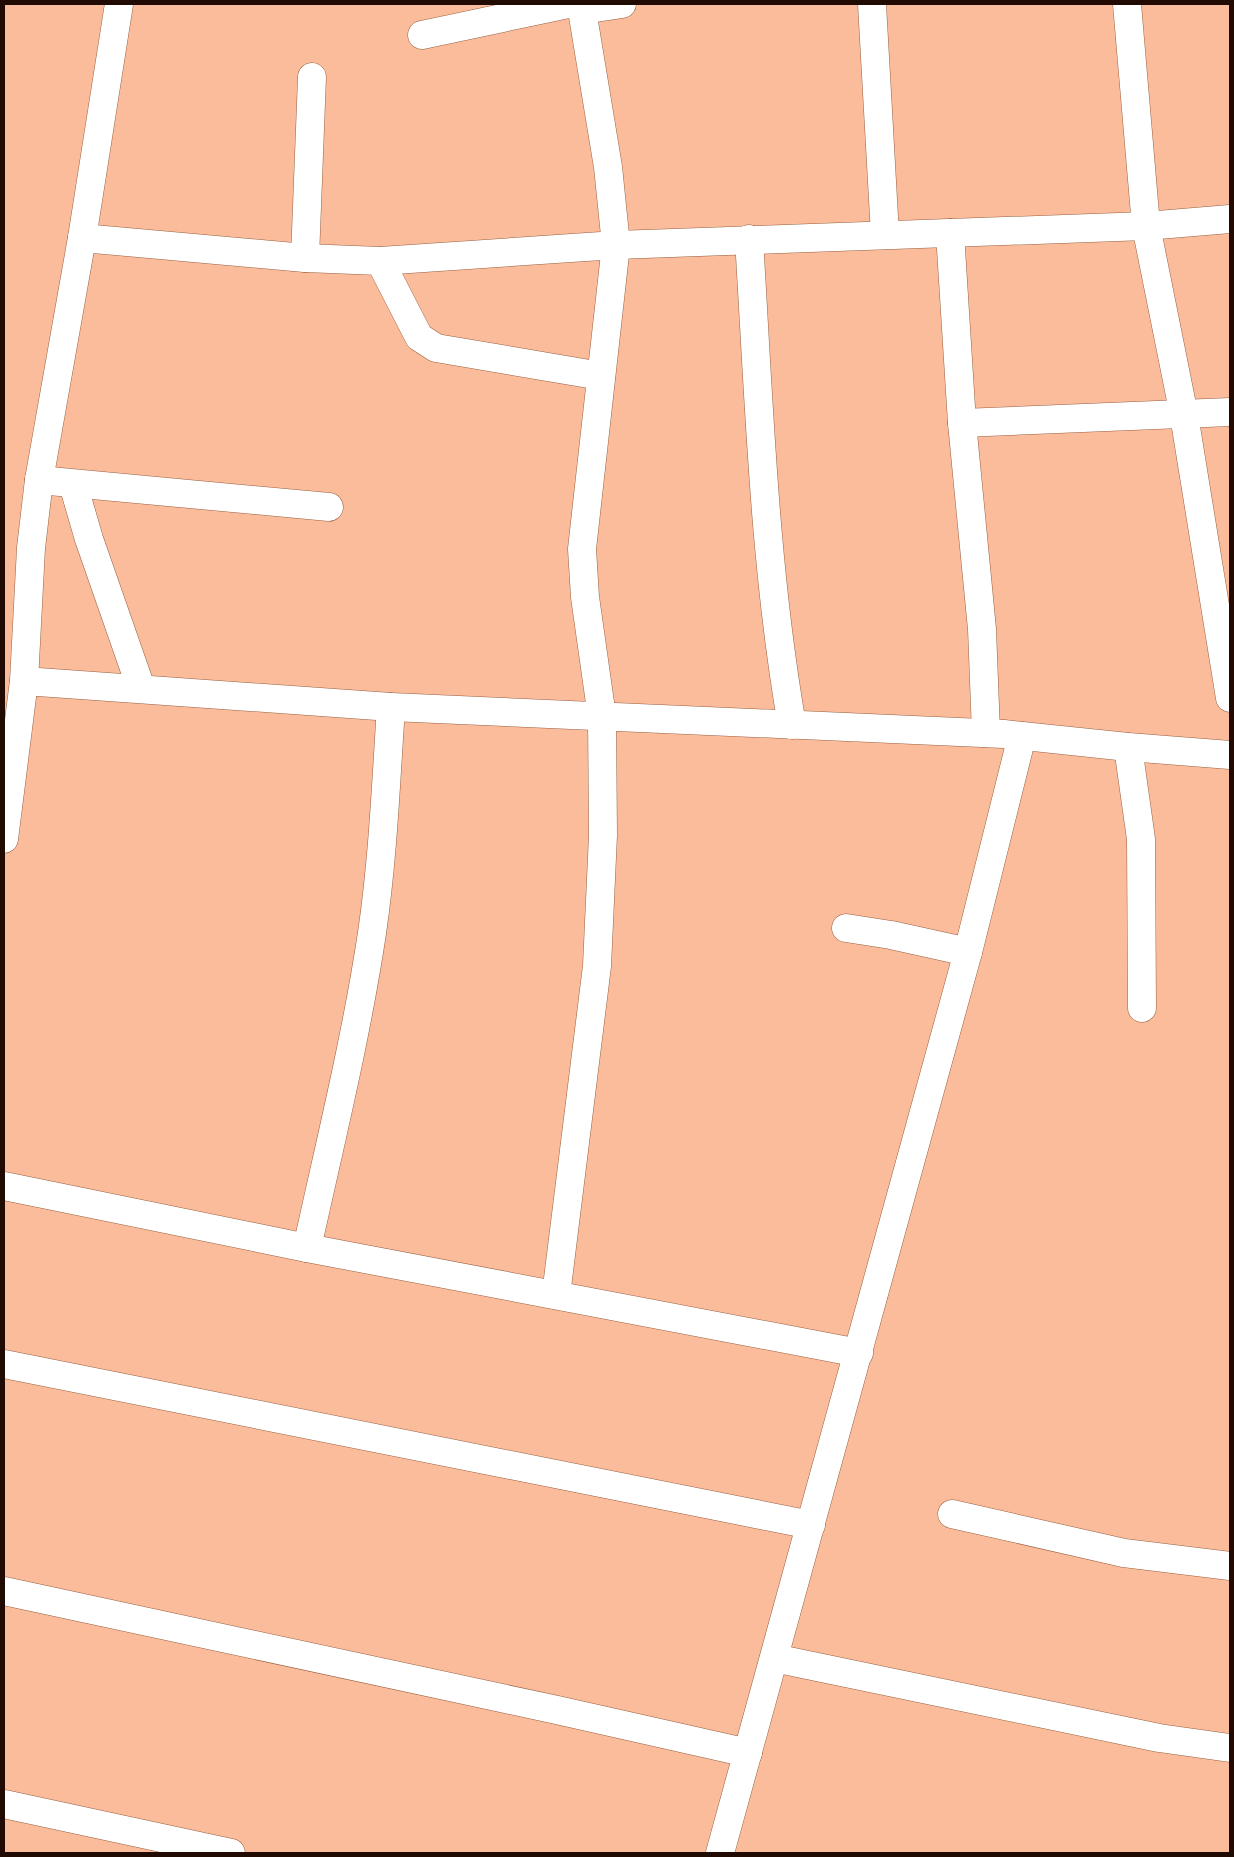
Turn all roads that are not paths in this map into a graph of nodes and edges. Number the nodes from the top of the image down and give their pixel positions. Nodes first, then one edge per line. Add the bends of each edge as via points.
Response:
1 (119, 4) edge
2 (622, 4) edge
3 (872, 4) edge
4 (1127, 4) edge
5 (577, 6) edge
6 (422, 35) dead end
7 (312, 78) dead end
8 (1230, 219) edge
9 (1146, 226) junction
10 (950, 232) junction
11 (885, 234) junction
12 (82, 238) junction
13 (749, 239) junction
14 (616, 245) junction
15 (305, 258) junction
16 (380, 261) junction
17 (602, 376) junction
18 (1230, 412) edge
19 (1184, 415) junction
20 (962, 423) junction
21 (39, 480) junction
22 (73, 484) junction
23 (329, 507) dead end
24 (24, 681) junction
25 (141, 688) junction
26 (1230, 698) edge
27 (391, 707) junction
28 (602, 717) junction
29 (792, 725) junction
30 (986, 733) junction
31 (1022, 736) junction
32 (1128, 747) junction
33 (1230, 755) edge
34 (4, 839) edge
35 (846, 928) dead end
36 (968, 952) junction
37 (1142, 1008) dead end
38 (4, 1186) edge
39 (307, 1248) junction
40 (556, 1295) junction
41 (859, 1353) junction
42 (4, 1364) edge
43 (952, 1514) dead end
44 (811, 1525) junction
45 (1230, 1566) edge
46 (4, 1591) edge
47 (774, 1658) junction
48 (1230, 1748) edge
49 (748, 1753) junction
50 (4, 1804) edge
51 (231, 1853) edge
52 (720, 1853) edge

1 - 12 street
2 - 5 street
3 - 11 street
4 - 9 street
5 - 6 street
5 - 14 street via 608,167
7 - 15 street
8 - 9 street
9 - 10 street
9 - 19 street
10 - 11 street
10 - 20 street
11 - 13 street
12 - 15 street
12 - 21 street
13 - 14 street
13 - 29 street via 770,548 781,664
14 - 16 street
14 - 17 street
15 - 16 street
16 - 17 street via 419,337 436,348
17 - 28 street via 582,549 585,597
18 - 19 street
19 - 20 street
19 - 26 street
20 - 30 street via 982,629
21 - 22 street
21 - 24 street
22 - 23 street
22 - 25 street via 89,540
24 - 25 street
24 - 34 street
25 - 27 street
27 - 28 street
27 - 39 street via 381,863 372,934 355,1030
28 - 29 street
28 - 40 street via 604,835 598,966
29 - 30 street
30 - 31 street
31 - 32 street
31 - 36 street
32 - 33 street
32 - 37 street via 1141,839
35 - 36 street via 891,934
36 - 41 street
38 - 39 street
39 - 40 street
40 - 41 street
41 - 44 street
42 - 44 street
43 - 45 street via 1124,1552
44 - 47 street
46 - 49 street
47 - 48 street via 1159,1738
47 - 49 street
49 - 52 street
50 - 51 street

